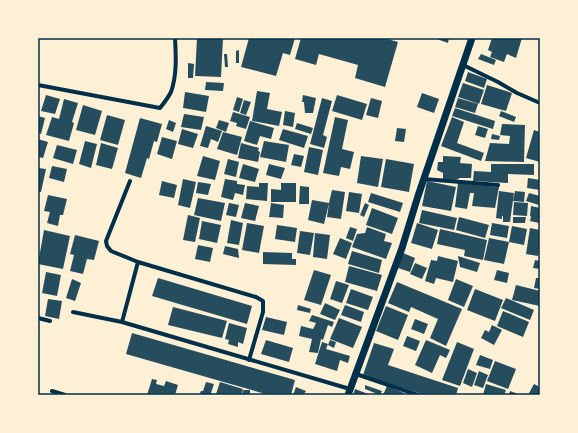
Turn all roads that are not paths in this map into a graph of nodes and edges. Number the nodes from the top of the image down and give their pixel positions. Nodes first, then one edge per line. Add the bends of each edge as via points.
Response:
1 (175, 38) edge
2 (472, 38) edge
3 (463, 65) junction
4 (38, 85) edge
5 (540, 103) edge
6 (424, 179) junction
7 (130, 181) dead end
8 (498, 185) dead end
9 (138, 262) junction
10 (73, 312) dead end
11 (38, 318) edge
12 (50, 321) dead end
13 (122, 322) junction
14 (249, 360) junction
15 (356, 374) junction
16 (52, 392) dead end
17 (349, 392) edge
18 (65, 395) edge
19 (418, 395) edge

1 - 4 street via 174,79 170,92 160,108
2 - 3 street
3 - 5 street
3 - 6 street
6 - 8 street
6 - 15 street
7 - 9 street via 106,242 111,251
9 - 13 street
9 - 14 street via 263,301 263,312
10 - 13 street
11 - 12 street
13 - 14 street
14 - 17 street
15 - 17 street
15 - 19 street
16 - 18 street

